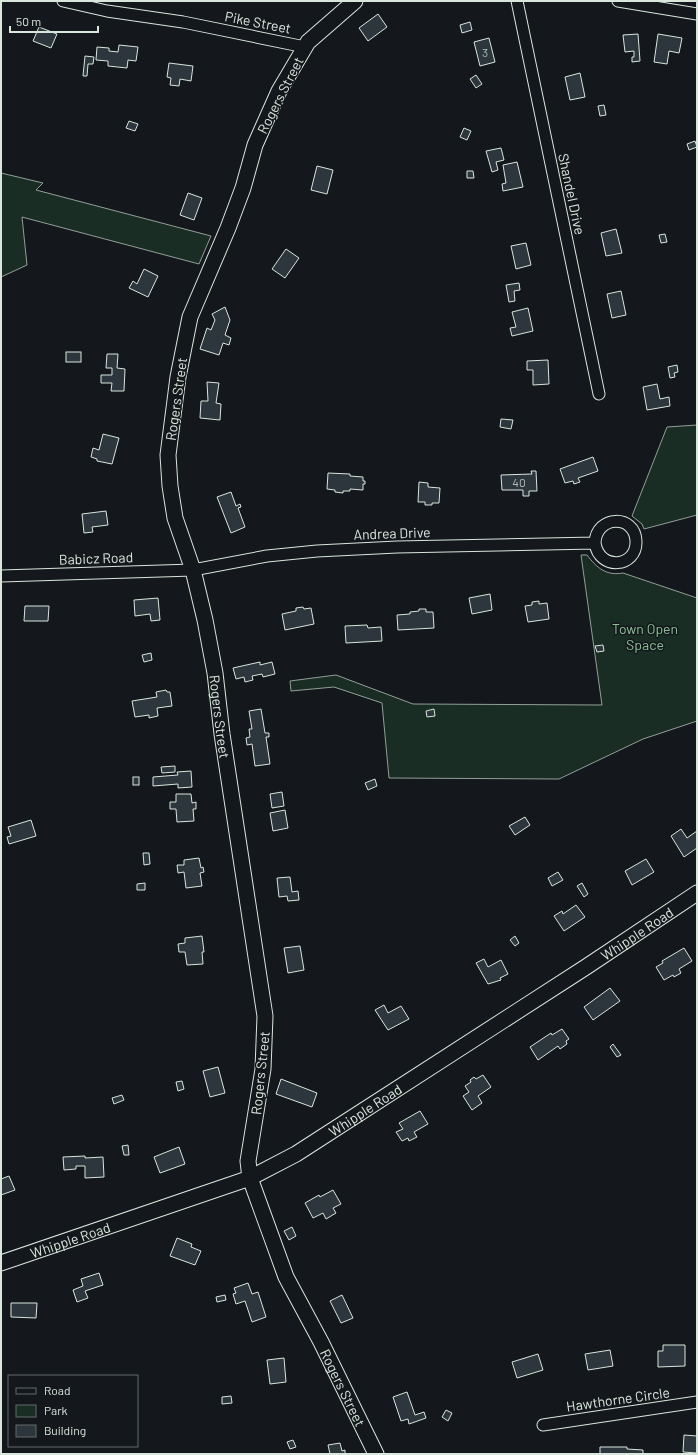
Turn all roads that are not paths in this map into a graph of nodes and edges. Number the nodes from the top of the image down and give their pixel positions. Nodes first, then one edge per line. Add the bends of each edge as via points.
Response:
1 (62, 1) edge
2 (355, 1) edge
3 (517, 1) edge
4 (618, 1) edge
5 (697, 14) edge
6 (305, 47) junction
7 (599, 394) dead end
8 (595, 543) dead end
9 (192, 570) junction
10 (1, 576) edge
11 (697, 893) edge
12 (250, 1178) junction
13 (1, 1263) edge
14 (697, 1402) edge
15 (543, 1425) dead end
16 (376, 1454) edge

1 - 6 street, Pike Street
2 - 6 street, Rogers Street
3 - 7 street, Shandel Drive
4 - 5 street
6 - 9 street, Rogers Street via 279,91 255,144 243,188 228,228 190,317 178,377 168,455 175,518
8 - 9 street, Andrea Drive via 317,550
9 - 10 street, Babicz Road
9 - 12 street, Rogers Street via 215,673 265,1019 263,1069 248,1161
11 - 12 street, Whipple Road via 303,1150
12 - 13 street, Whipple Road
12 - 16 street, Rogers Street via 286,1277
14 - 15 street, Hawthorne Circle

